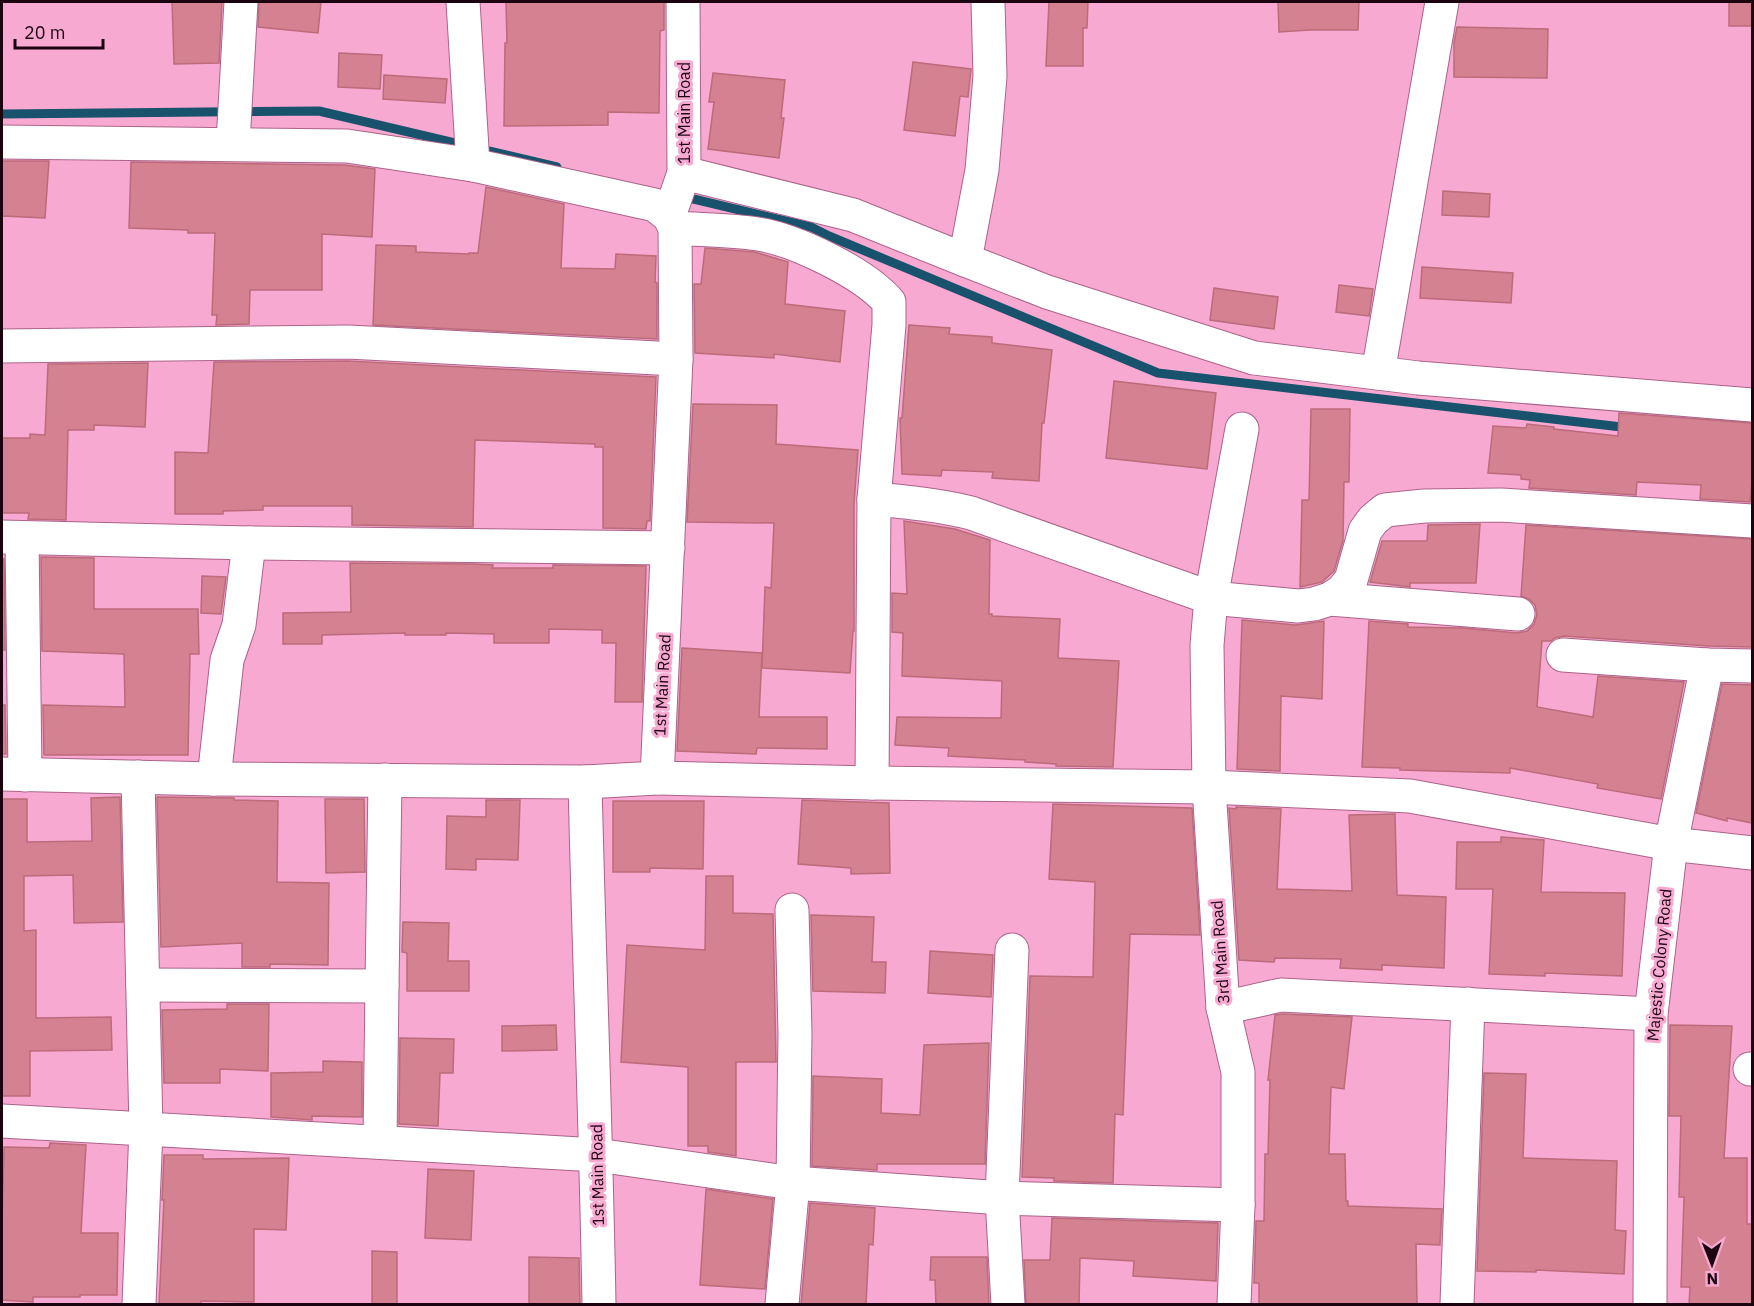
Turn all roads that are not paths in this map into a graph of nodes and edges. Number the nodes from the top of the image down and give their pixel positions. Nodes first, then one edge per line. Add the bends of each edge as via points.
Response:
1 (241, 2) edge
2 (463, 2) edge
3 (683, 2) edge
4 (988, 2) edge
5 (1442, 2) edge
6 (233, 137) junction
7 (2, 142) edge
8 (473, 163) junction
9 (677, 201) junction
10 (965, 260) junction
11 (2, 346) edge
12 (676, 359) junction
13 (1378, 373) junction
14 (1752, 405) edge
15 (1242, 429) dead end
16 (874, 500) junction
17 (1752, 521) edge
18 (12, 538) edge
19 (249, 543) junction
20 (668, 548) junction
21 (1211, 598) junction
22 (1330, 599) junction
23 (1518, 614) dead end
24 (1563, 655) dead end
25 (1707, 665) junction
26 (1752, 666) edge
27 (13, 774) edge
28 (138, 777) junction
29 (657, 778) junction
30 (214, 779) junction
31 (385, 780) junction
32 (585, 782) junction
33 (872, 783) junction
34 (1209, 787) junction
35 (1671, 844) junction
36 (1752, 853) edge
37 (792, 910) dead end
38 (1012, 950) dead end
39 (143, 985) junction
40 (382, 986) junction
41 (1468, 1004) junction
42 (1223, 1008) junction
43 (1651, 1014) junction
44 (2, 1121) edge
45 (146, 1129) junction
46 (380, 1142) junction
47 (597, 1155) junction
48 (793, 1183) junction
49 (1002, 1198) junction
50 (1238, 1204) junction
51 (139, 1305) edge
52 (600, 1305) edge
53 (782, 1305) edge
54 (1008, 1305) edge
55 (1234, 1305) edge
56 (1457, 1305) edge
57 (1650, 1305) edge

1 - 6 street
2 - 8 street
3 - 9 street, 1st Main Road
4 - 10 street via 990,76 982,170
5 - 13 street
6 - 7 street
6 - 8 street via 347,146
8 - 9 street via 655,205
9 - 10 street via 853,214
9 - 12 street, 1st Main Road
9 - 16 street via 797,245 859,276 889,302
10 - 13 street via 1047,292 1254,358
11 - 12 street via 348,342
12 - 20 street, 1st Main Road
13 - 14 street
15 - 21 street, 3rd Main Road
16 - 21 street via 928,504 971,513
16 - 33 street
17 - 22 street via 1501,505 1385,510 1365,531 1351,580
18 - 19 street
18 - 27 street
19 - 20 street
19 - 30 street via 239,625 227,660
20 - 29 street, 1st Main Road
21 - 22 street via 1298,606
21 - 34 street, 3rd Main Road via 1207,645
22 - 23 street
24 - 25 street
25 - 26 street
25 - 35 street, Majestic Colony Road
27 - 28 street
28 - 30 street
28 - 39 street
29 - 32 street
29 - 33 street
30 - 31 street
31 - 32 street
31 - 40 street
32 - 47 street, 1st Main Road
33 - 34 street
34 - 35 street via 1410,796
34 - 42 street, 3rd Main Road
35 - 36 street
35 - 43 street, Majestic Colony Road
37 - 48 street
38 - 49 street
39 - 40 street
39 - 45 street
40 - 46 street
41 - 42 street via 1281,995
41 - 43 street
41 - 56 street
42 - 50 street, 3rd Main Road via 1238,1072
43 - 57 street, Majestic Colony Road
44 - 45 street
45 - 46 street
45 - 51 street
46 - 47 street
47 - 48 street
47 - 52 street, 1st Main Road
48 - 49 street
48 - 53 street
49 - 50 street
49 - 54 street
50 - 55 street, 3rd Main Road

